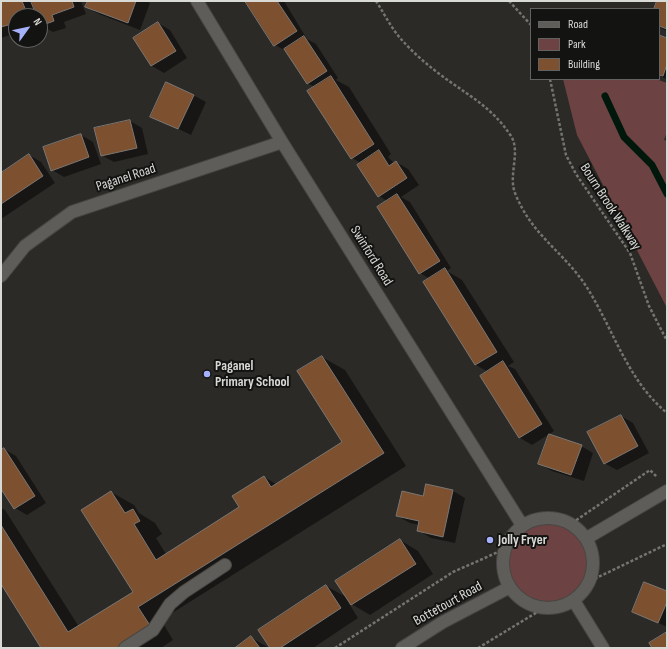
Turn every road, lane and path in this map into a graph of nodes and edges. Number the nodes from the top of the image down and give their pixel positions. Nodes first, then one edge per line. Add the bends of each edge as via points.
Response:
1 (197, 1) edge
2 (376, 1) edge
3 (509, 1) edge
4 (530, 25) edge
5 (550, 80) edge
6 (282, 142) junction
7 (1, 276) edge
8 (667, 341) edge
9 (667, 413) edge
10 (650, 470) dead end
11 (667, 491) edge
12 (572, 523) junction
13 (522, 525) junction
14 (587, 538) junction
15 (667, 544) edge
16 (505, 549) junction
17 (225, 565) dead end
18 (590, 581) junction
19 (510, 587) junction
20 (574, 601) junction
21 (544, 608) junction
22 (125, 648) edge
23 (335, 648) edge
24 (402, 648) edge
25 (478, 648) edge
26 (603, 648) edge

1 - 6 street, Swinford Road
2 - 9 path via 400,39 448,80 494,113 512,138 515,152 512,172 514,191 524,212 537,232 574,269 637,379 656,404
3 - 4 path
5 - 8 path, Bourn Brook Walkway via 566,155 576,174 630,252 649,306
6 - 7 street, Paganel Road via 72,212 25,246
6 - 13 street, Swinford Road
10 - 12 path
11 - 14 street
12 - 13 street via 549,517
12 - 14 street
13 - 16 street
14 - 18 street via 594,562
15 - 18 path
16 - 19 street via 503,568
16 - 23 path via 453,572
17 - 22 street via 184,592 170,604 153,630
18 - 20 street
19 - 21 street via 522,600
19 - 24 street, Bottetourt Road via 443,622
20 - 21 street
20 - 26 street
21 - 25 path

